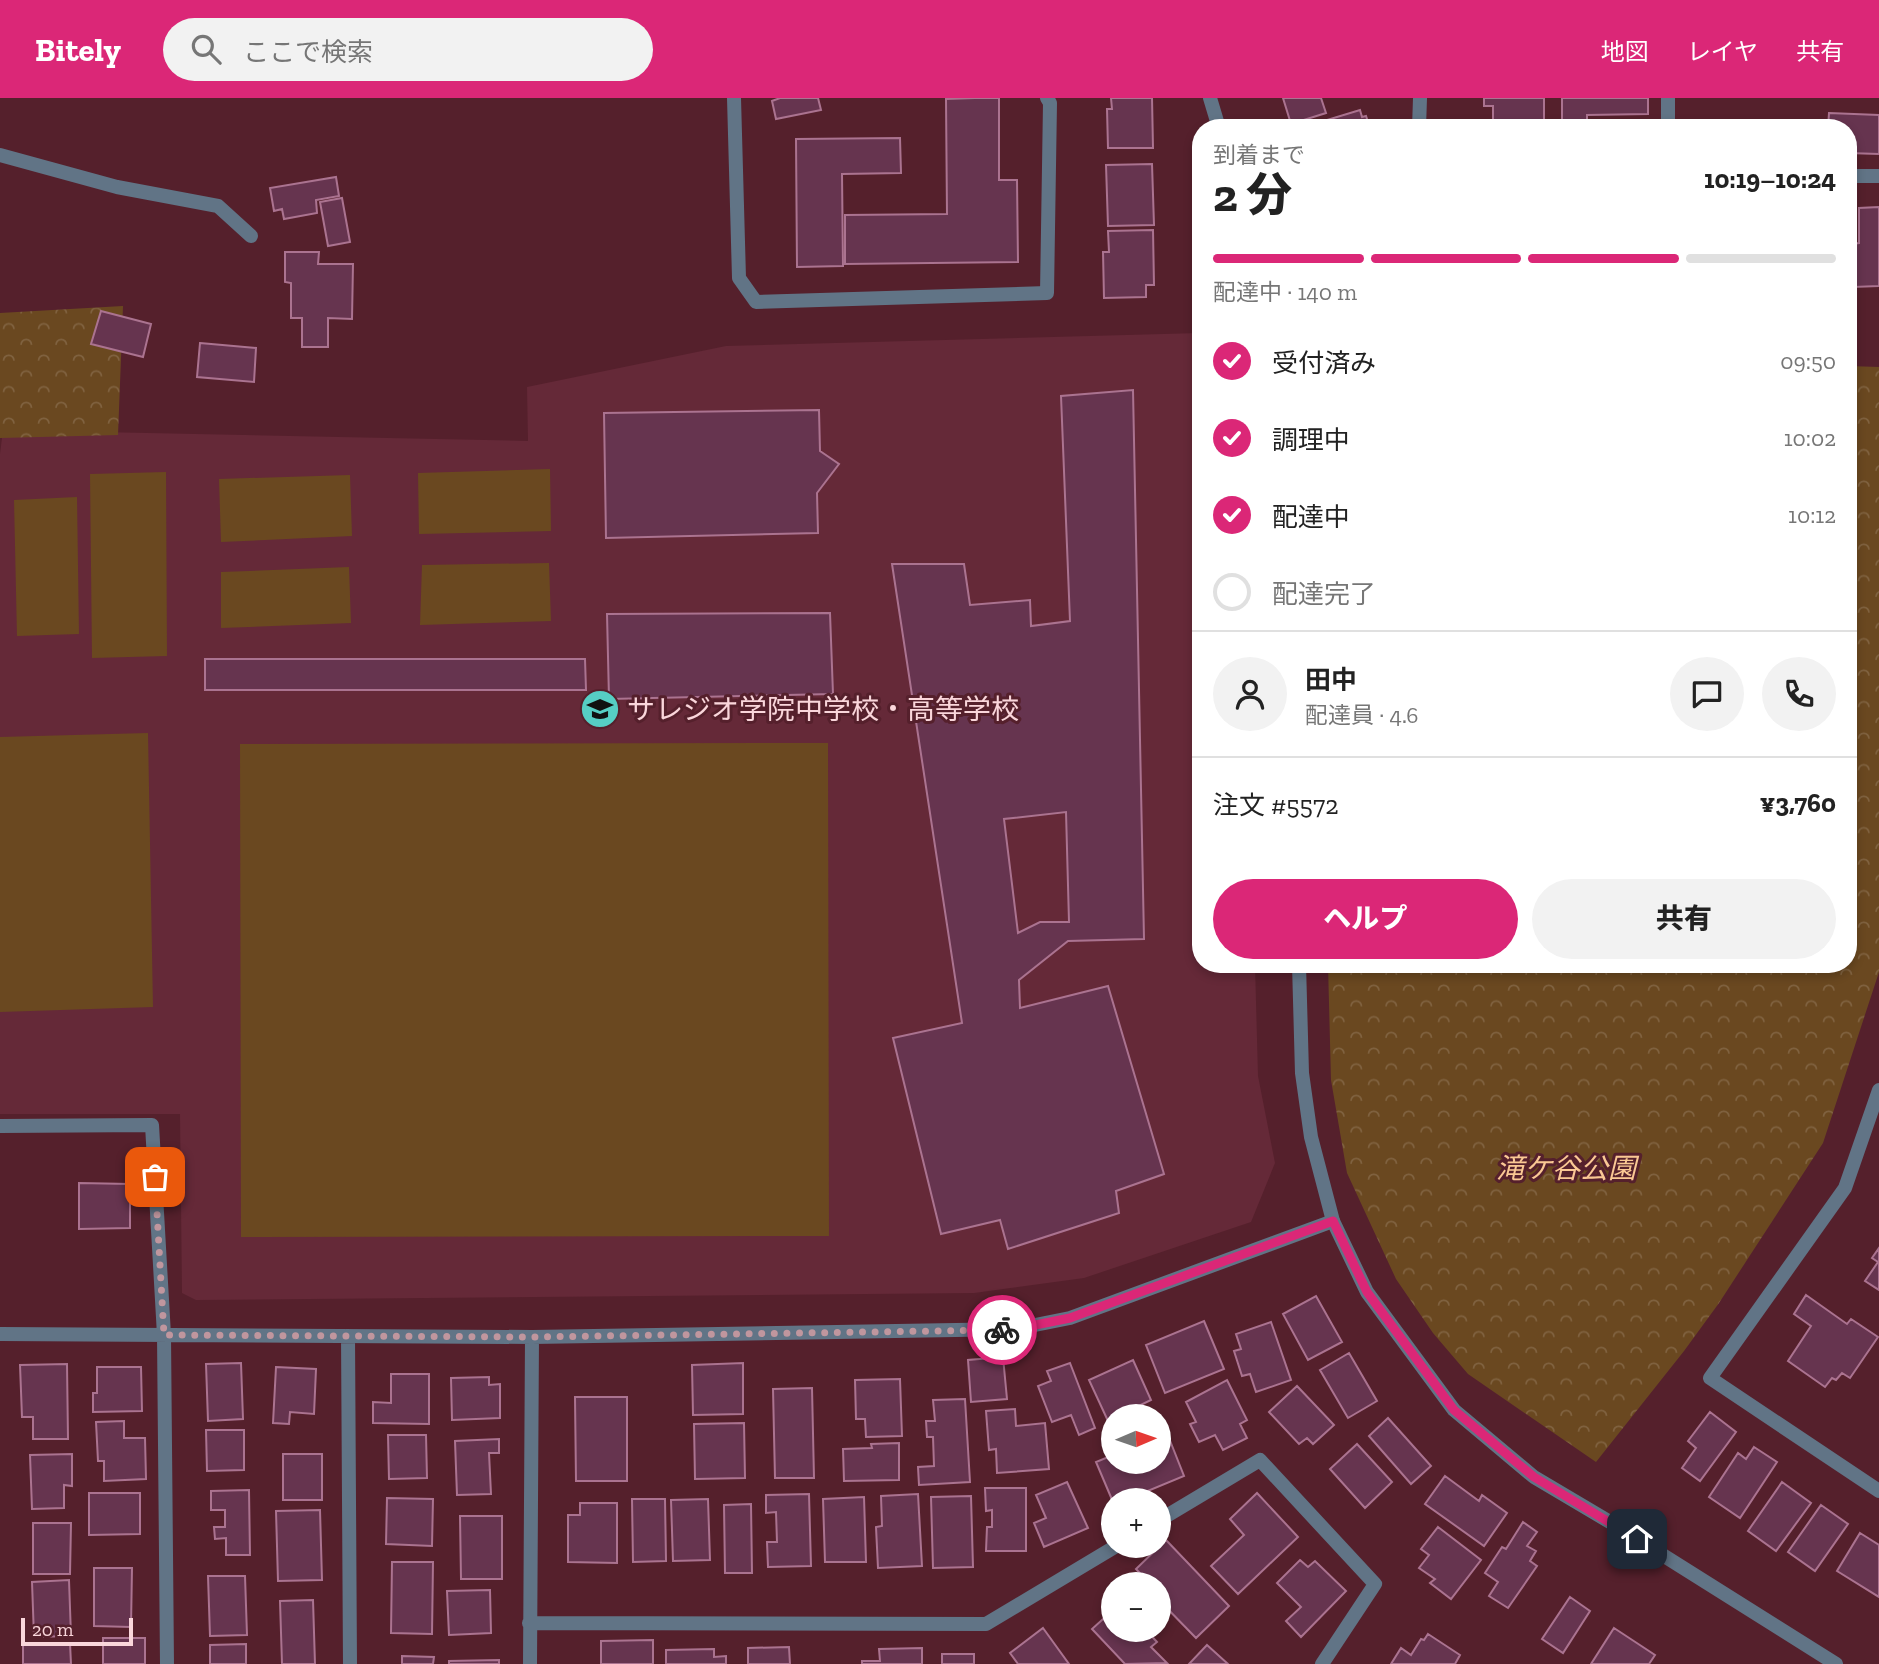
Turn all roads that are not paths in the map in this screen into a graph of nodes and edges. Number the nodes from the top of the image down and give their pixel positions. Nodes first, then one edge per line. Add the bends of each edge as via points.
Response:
1 (734, 98) edge
2 (1047, 98) edge
3 (1209, 98) edge
4 (1420, 98) edge
5 (1668, 98) edge
6 (1216, 119) edge
7 (1419, 119) edge
8 (1668, 119) edge
9 (0, 155) edge
10 (1857, 176) edge
11 (1879, 176) edge
12 (251, 236) dead end
13 (1299, 973) edge
14 (1879, 1090) edge
15 (0, 1126) edge
16 (1333, 1221) junction
17 (0, 1334) edge
18 (164, 1335) junction
19 (348, 1336) junction
20 (532, 1337) junction
21 (1879, 1491) edge
22 (1171, 1513) edge
23 (1101, 1555) edge
24 (529, 1623) junction
25 (167, 1664) edge
26 (350, 1664) edge
27 (530, 1664) edge
28 (1322, 1664) edge
29 (1836, 1664) edge

1 - 2 street via 739,278 756,302 1047,293
3 - 6 street
4 - 7 street
5 - 8 street
9 - 12 street via 117,187 218,206
10 - 11 street
13 - 16 street via 1302,1073 1311,1137
14 - 21 street via 1844,1188 1710,1378
15 - 18 street via 152,1125
16 - 20 street via 1070,1318 1015,1329
16 - 29 street via 1367,1292 1454,1410 1534,1477
17 - 18 street
18 - 19 street
18 - 25 street
19 - 20 street
19 - 26 street
20 - 24 street
22 - 28 street via 1260,1461 1375,1584
23 - 24 street via 986,1624
24 - 27 street

